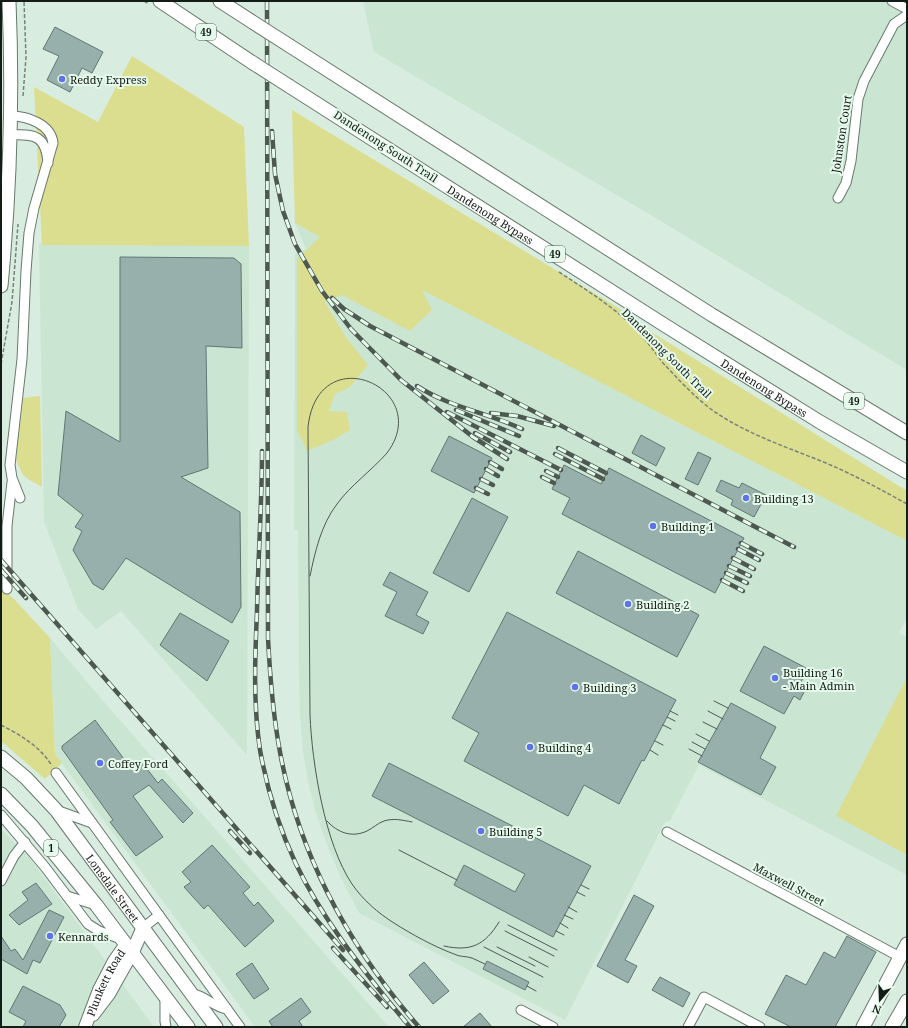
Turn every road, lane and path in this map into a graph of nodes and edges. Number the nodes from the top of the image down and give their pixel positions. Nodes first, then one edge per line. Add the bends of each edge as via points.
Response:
1 (8, 1) edge
2 (160, 1) edge
3 (220, 1) edge
4 (892, 1) edge
5 (907, 9) edge
6 (907, 15) edge
7 (6, 119) edge
8 (6, 134) edge
9 (47, 164) junction
10 (838, 198) dead end
11 (554, 269) dead end
12 (1, 286) edge
13 (907, 433) edge
14 (907, 472) edge
15 (12, 479) junction
16 (20, 498) dead end
17 (907, 504) edge
18 (7, 589) dead end
19 (1, 725) edge
20 (1, 757) edge
21 (51, 764) dead end
22 (56, 773) dead end
23 (1, 794) edge
24 (56, 810) junction
25 (1, 815) edge
26 (92, 824) junction
27 (667, 832) dead end
28 (25, 842) junction
29 (1, 881) edge
30 (67, 896) junction
31 (97, 906) junction
32 (159, 915) junction
33 (143, 928) junction
34 (907, 944) edge
35 (127, 946) junction
36 (903, 959) edge
37 (193, 994) junction
38 (165, 997) junction
39 (907, 1002) edge
40 (227, 1009) junction
41 (521, 1010) dead end
42 (86, 1025) edge
43 (166, 1027) edge
44 (188, 1027) edge
45 (216, 1027) edge
46 (240, 1027) edge
47 (553, 1027) edge
48 (688, 1027) edge
49 (760, 1027) edge
50 (862, 1027) edge
51 (892, 1027) edge

1 - 7 highway via 11,74
2 - 14 highway, Dandenong Bypass / 49, bridge via 289,86 820,422
3 - 13 highway, 49, bridge via 712,316
4 - 5 street
6 - 10 street, Johnston Court via 894,24 864,80 858,99 851,161 846,183
7 - 8 highway
7 - 9 street via 28,118 48,131 53,143
8 - 9 street via 37,137 46,151
8 - 12 highway via 9,180
9 - 15 street via 29,233 22,359 10,457
11 - 17 path, Dandenong South Trail via 619,315 642,336 690,391 717,414 774,443 857,477
15 - 16 street
15 - 18 street via 7,526
19 - 21 path via 28,741
20 - 24 highway, Lonsdale Street / 1 via 26,778
22 - 26 street, Lonsdale Street
23 - 31 highway, 1 via 32,826
24 - 26 street
24 - 33 highway, Lonsdale Street / 1
25 - 28 street
26 - 32 street, Lonsdale Street
27 - 36 street, Maxwell Street
28 - 29 street via 14,856
28 - 30 street
30 - 31 street
30 - 35 street via 90,926
31 - 35 highway, 1
32 - 33 street
32 - 40 street, Lonsdale Street
33 - 35 highway
33 - 37 highway, Lonsdale Street / 1
34 - 36 highway
35 - 38 highway, 1
35 - 42 main road, Plunkett Road via 109,994
36 - 50 highway
37 - 40 street
37 - 45 highway, Lonsdale Street / 1
38 - 43 street
38 - 44 highway, 1
39 - 51 highway
40 - 46 street, Lonsdale Street
41 - 47 street
48 - 49 street via 704,997

